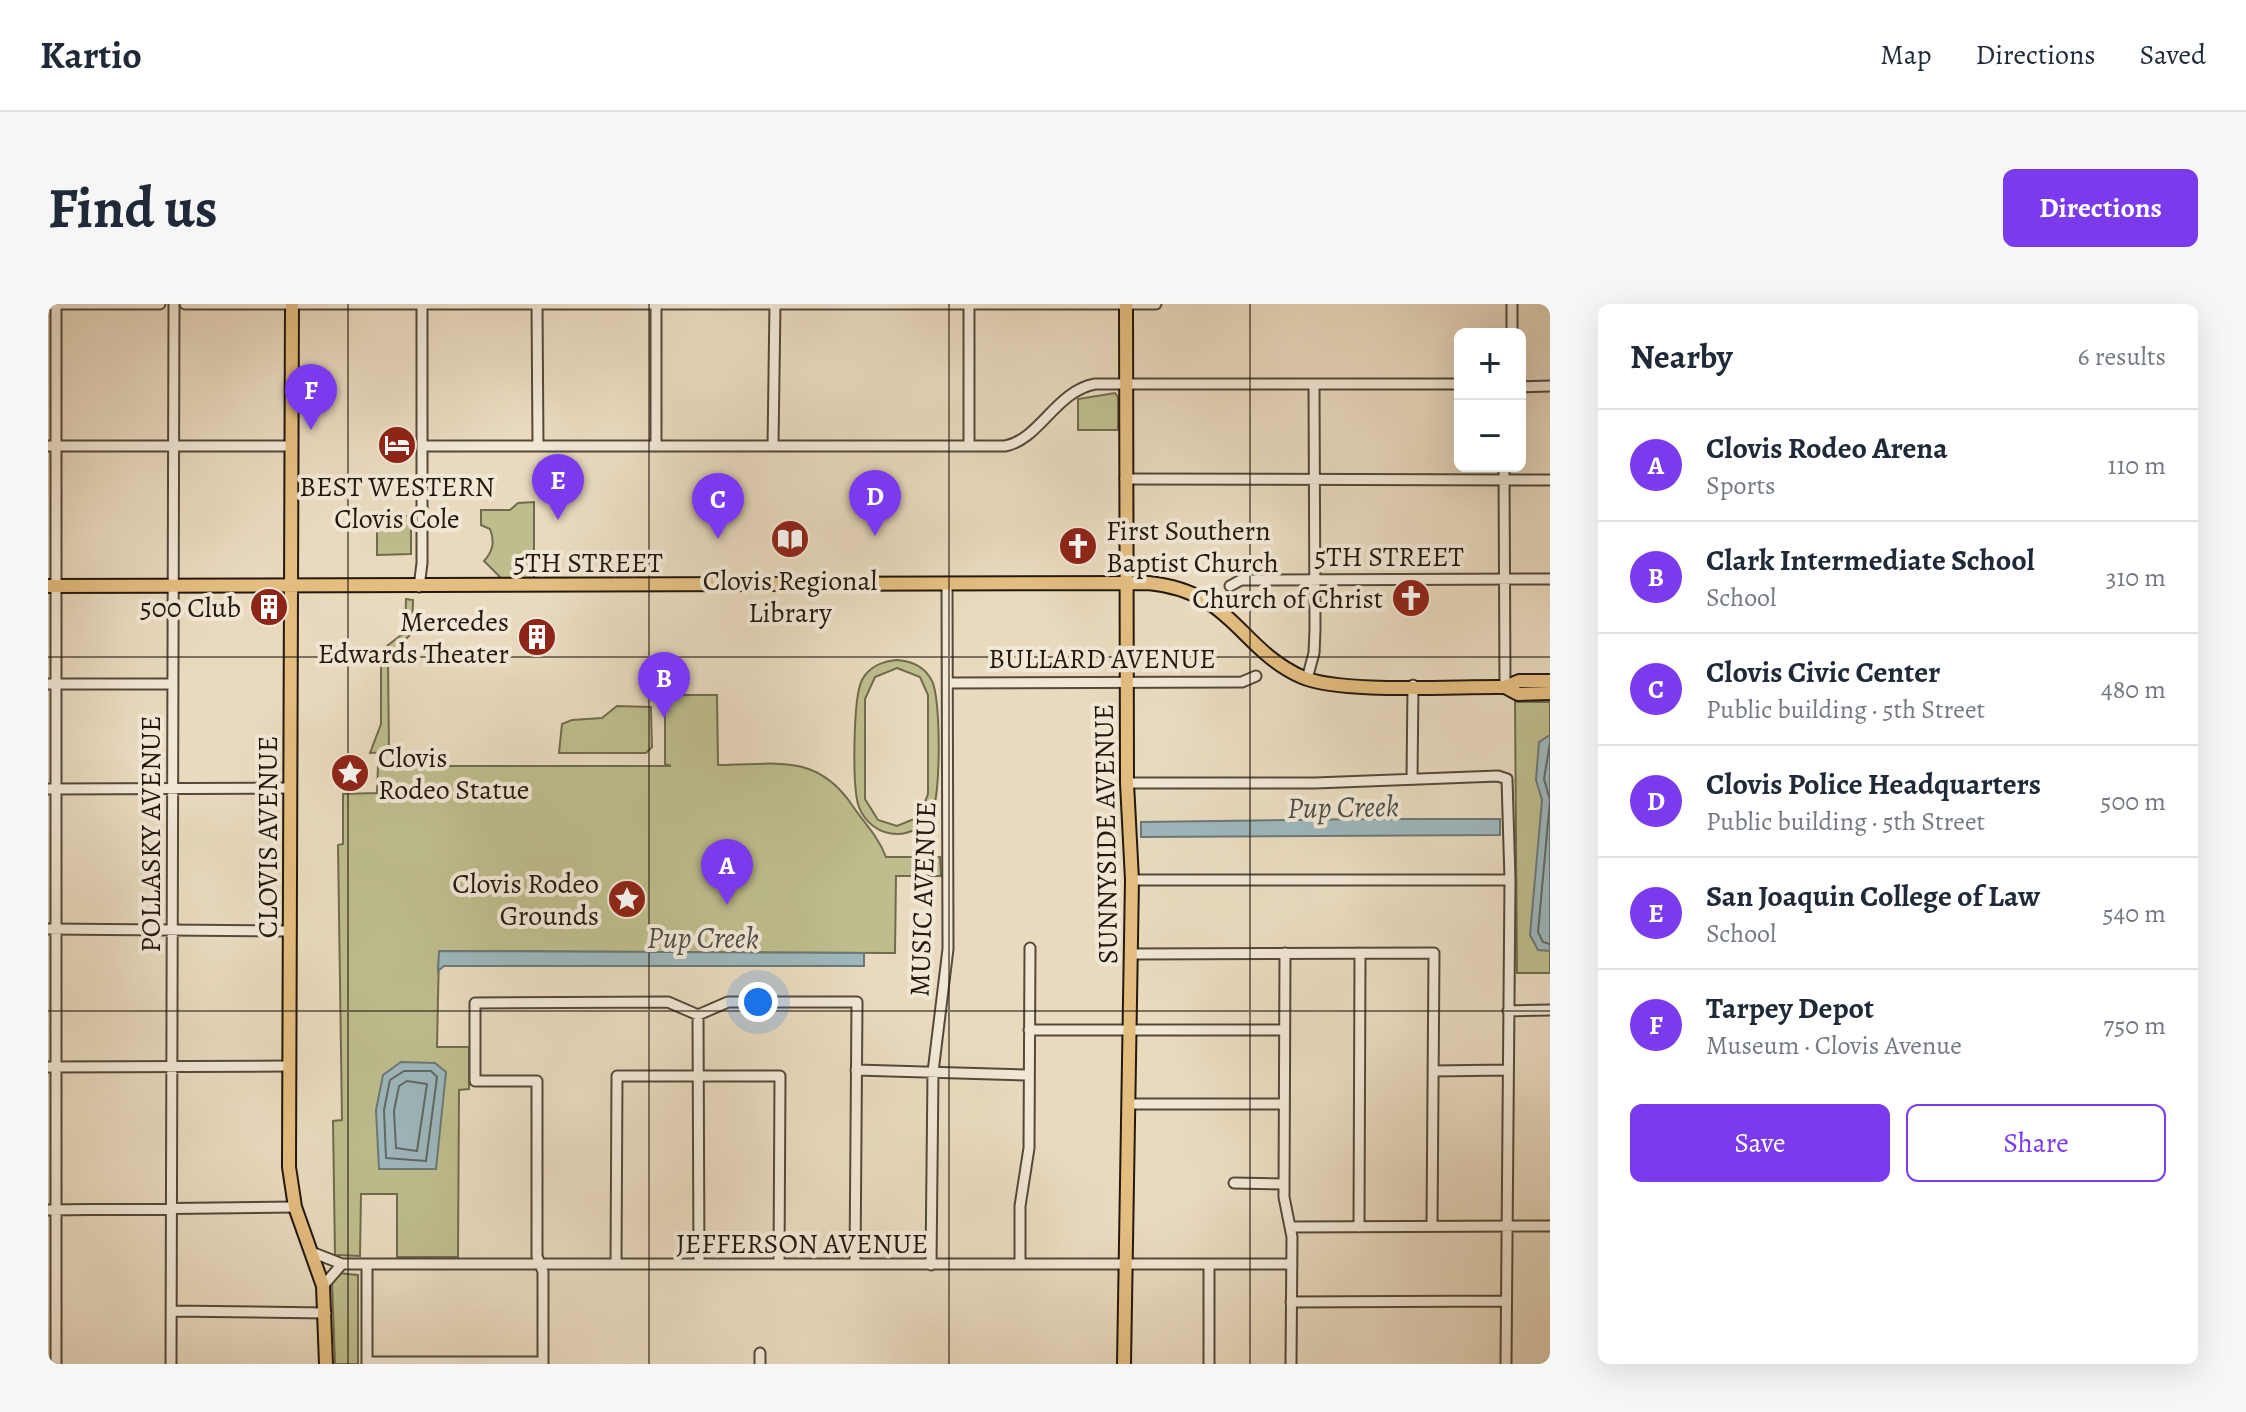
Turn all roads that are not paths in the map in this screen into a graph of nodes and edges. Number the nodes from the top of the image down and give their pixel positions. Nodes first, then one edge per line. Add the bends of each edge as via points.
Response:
1 (48, 304) edge
2 (56, 304) edge
3 (162, 304) edge
4 (174, 304) edge
5 (184, 304) edge
6 (292, 304) edge
7 (537, 304) edge
8 (775, 304) edge
9 (930, 304) edge
10 (1028, 304) edge
11 (1156, 304) edge
12 (1512, 304) edge
13 (422, 305) edge
14 (656, 305) edge
15 (969, 305) edge
16 (1126, 305) edge
17 (1512, 328) edge
18 (1125, 384) junction
19 (1314, 384) junction
20 (1454, 384) edge
21 (1550, 386) edge
22 (1526, 387) edge
23 (52, 446) edge
24 (173, 446) junction
25 (292, 446) junction
26 (422, 446) junction
27 (538, 446) junction
28 (656, 446) junction
29 (773, 446) junction
30 (969, 446) junction
31 (1504, 472) edge
32 (1125, 479) junction
33 (1315, 479) junction
34 (1504, 479) junction
35 (1550, 480) edge
36 (1504, 579) junction
37 (1550, 579) edge
38 (1314, 580) junction
39 (1128, 582) junction
40 (947, 583) junction
41 (52, 586) edge
42 (292, 586) junction
43 (1230, 586) dead end
44 (173, 587) junction
45 (419, 587) junction
46 (1256, 676) dead end
47 (1307, 679) junction
48 (1550, 681) edge
49 (1127, 682) junction
50 (948, 683) junction
51 (52, 684) edge
52 (173, 684) junction
53 (1413, 685) junction
54 (1505, 687) junction
55 (1550, 693) edge
56 (1412, 779) junction
57 (1127, 783) junction
58 (291, 788) junction
59 (52, 789) edge
60 (173, 789) junction
61 (1132, 880) junction
62 (1510, 880) junction
63 (52, 929) edge
64 (172, 929) junction
65 (290, 931) junction
66 (1030, 948) dead end
67 (1285, 953) junction
68 (1360, 953) junction
69 (1131, 954) junction
70 (1550, 1010) edge
71 (1508, 1011) junction
72 (698, 1015) junction
73 (1131, 1029) junction
74 (1029, 1030) junction
75 (1284, 1030) junction
76 (290, 1066) junction
77 (52, 1067) edge
78 (173, 1067) junction
79 (856, 1070) junction
80 (1507, 1070) junction
81 (1433, 1071) junction
82 (933, 1072) junction
83 (1028, 1075) junction
84 (699, 1076) junction
85 (1128, 1104) junction
86 (1284, 1104) junction
87 (1234, 1183) dead end
88 (1284, 1184) junction
89 (295, 1207) junction
90 (52, 1210) edge
91 (171, 1210) junction
92 (1432, 1226) junction
93 (1507, 1226) junction
94 (1550, 1226) edge
95 (1291, 1227) junction
96 (1359, 1227) junction
97 (314, 1253) junction
98 (342, 1264) junction
99 (367, 1264) junction
100 (616, 1264) junction
101 (699, 1264) junction
102 (779, 1264) junction
103 (855, 1264) junction
104 (1020, 1264) junction
105 (1124, 1264) junction
106 (1292, 1264) junction
107 (540, 1265) junction
108 (931, 1265) junction
109 (1209, 1265) junction
110 (323, 1286) junction
111 (1506, 1301) junction
112 (1291, 1302) junction
113 (171, 1311) junction
114 (326, 1313) junction
115 (760, 1353) dead end
116 (367, 1363) edge
117 (543, 1363) edge
118 (56, 1364) edge
119 (171, 1364) edge
120 (326, 1364) edge
121 (760, 1364) edge
122 (1124, 1364) edge
123 (1209, 1364) edge
124 (1291, 1364) edge
125 (1506, 1364) edge

1 - 2 street
2 - 3 street
2 - 23 street
3 - 4 street
4 - 5 street
4 - 24 street, POLLASKY AVENUE
5 - 6 street
6 - 13 street
6 - 25 main road, CLOVIS AVENUE
7 - 13 street
7 - 14 street
7 - 27 street
8 - 9 street
8 - 14 street
8 - 29 street
9 - 15 street
10 - 15 street
10 - 16 street
11 - 16 street
12 - 17 street
13 - 26 street
14 - 28 street
15 - 30 street
16 - 18 main road, SUNNYSIDE AVENUE
18 - 19 street
18 - 30 street via 1095,384 1074,391 1016,443
18 - 32 main road, SUNNYSIDE AVENUE
19 - 20 street
19 - 33 street
21 - 22 street
23 - 24 street
23 - 41 street
24 - 25 street
24 - 44 street, POLLASKY AVENUE
25 - 42 main road, CLOVIS AVENUE
26 - 27 street
26 - 45 street
27 - 28 street
28 - 29 street
29 - 30 street
31 - 34 street
32 - 33 street
32 - 39 main road, SUNNYSIDE AVENUE
33 - 34 street
33 - 38 street
34 - 35 street
34 - 36 street
36 - 37 street, 5TH STREET
36 - 38 street, 5TH STREET
36 - 54 street
38 - 43 street, 5TH STREET via 1241,580
38 - 47 street via 1314,653
39 - 40 main road, 5TH STREET
39 - 47 main road, BULLARD AVENUE via 1164,584 1197,595 1276,661
39 - 49 main road, SUNNYSIDE AVENUE
40 - 45 main road, 5TH STREET
40 - 50 street, MUSIC AVENUE
41 - 44 main road, 5TH STREET
41 - 51 street
42 - 44 main road, 5TH STREET
42 - 45 main road, 5TH STREET
42 - 58 main road, CLOVIS AVENUE
44 - 52 street, POLLASKY AVENUE
46 - 49 street, BULLARD AVENUE via 1242,682
47 - 53 main road, BULLARD AVENUE via 1342,685
48 - 54 main road, BULLARD AVENUE via 1519,681
49 - 50 street, BULLARD AVENUE
49 - 57 main road, SUNNYSIDE AVENUE
50 - 82 street, MUSIC AVENUE via 948,949
51 - 52 street
51 - 59 street
52 - 60 street, POLLASKY AVENUE
53 - 54 main road, BULLARD AVENUE
53 - 56 street
54 - 55 main road, BULLARD AVENUE via 1518,694
56 - 57 street
56 - 62 street via 1507,779
57 - 61 main road, SUNNYSIDE AVENUE
58 - 60 street
58 - 65 main road, CLOVIS AVENUE
59 - 60 street
59 - 63 street
60 - 64 street, POLLASKY AVENUE
61 - 62 street
61 - 69 main road, SUNNYSIDE AVENUE
62 - 71 street
63 - 64 street
63 - 77 street
64 - 65 street
64 - 78 street, POLLASKY AVENUE
65 - 76 main road, CLOVIS AVENUE
66 - 74 street
67 - 68 street
67 - 69 street
67 - 75 street
68 - 81 street via 1434,953
68 - 96 street
69 - 73 main road, SUNNYSIDE AVENUE
70 - 71 street
71 - 80 street
72 - 79 street via 728,1002 857,1002
72 - 84 street
72 - 107 street via 668,1002 475,1003 475,1081 537,1081
73 - 74 street
73 - 75 street
73 - 85 main road, SUNNYSIDE AVENUE
74 - 83 street
75 - 86 street
76 - 78 street
76 - 89 main road, CLOVIS AVENUE via 289,1167
77 - 78 street
77 - 90 street
78 - 91 street, POLLASKY AVENUE
79 - 82 street
79 - 103 street
80 - 81 street
80 - 93 street
81 - 92 street
82 - 83 street
82 - 108 street, MUSIC AVENUE
83 - 104 street via 1029,1148 1020,1206
84 - 100 street via 617,1076
84 - 101 street
84 - 102 street via 780,1076
85 - 86 street
85 - 105 main road, SUNNYSIDE AVENUE
86 - 88 street
87 - 88 street
88 - 95 street
89 - 91 street
89 - 97 main road, CLOVIS AVENUE
90 - 91 street
90 - 118 street
91 - 113 street, POLLASKY AVENUE
92 - 93 street
92 - 96 street
93 - 94 street
93 - 111 street
95 - 96 street
95 - 106 street
97 - 98 street, JEFFERSON AVENUE
97 - 110 main road, CLOVIS AVENUE
98 - 99 street, JEFFERSON AVENUE
98 - 110 street
99 - 107 street, JEFFERSON AVENUE
99 - 116 street
100 - 101 street, JEFFERSON AVENUE
100 - 107 street, JEFFERSON AVENUE
101 - 102 street, JEFFERSON AVENUE
102 - 103 street, JEFFERSON AVENUE
103 - 108 street, JEFFERSON AVENUE
104 - 105 street, JEFFERSON AVENUE
104 - 108 street, JEFFERSON AVENUE
105 - 109 street, JEFFERSON AVENUE
105 - 122 main road, SUNNYSIDE AVENUE
106 - 109 street, JEFFERSON AVENUE
106 - 112 street
107 - 117 street
109 - 123 street
110 - 114 main road, CLOVIS AVENUE
111 - 112 street
111 - 125 street
112 - 124 street
113 - 114 street
113 - 119 street, POLLASKY AVENUE
114 - 120 main road, CLOVIS AVENUE
115 - 121 street
116 - 117 street

